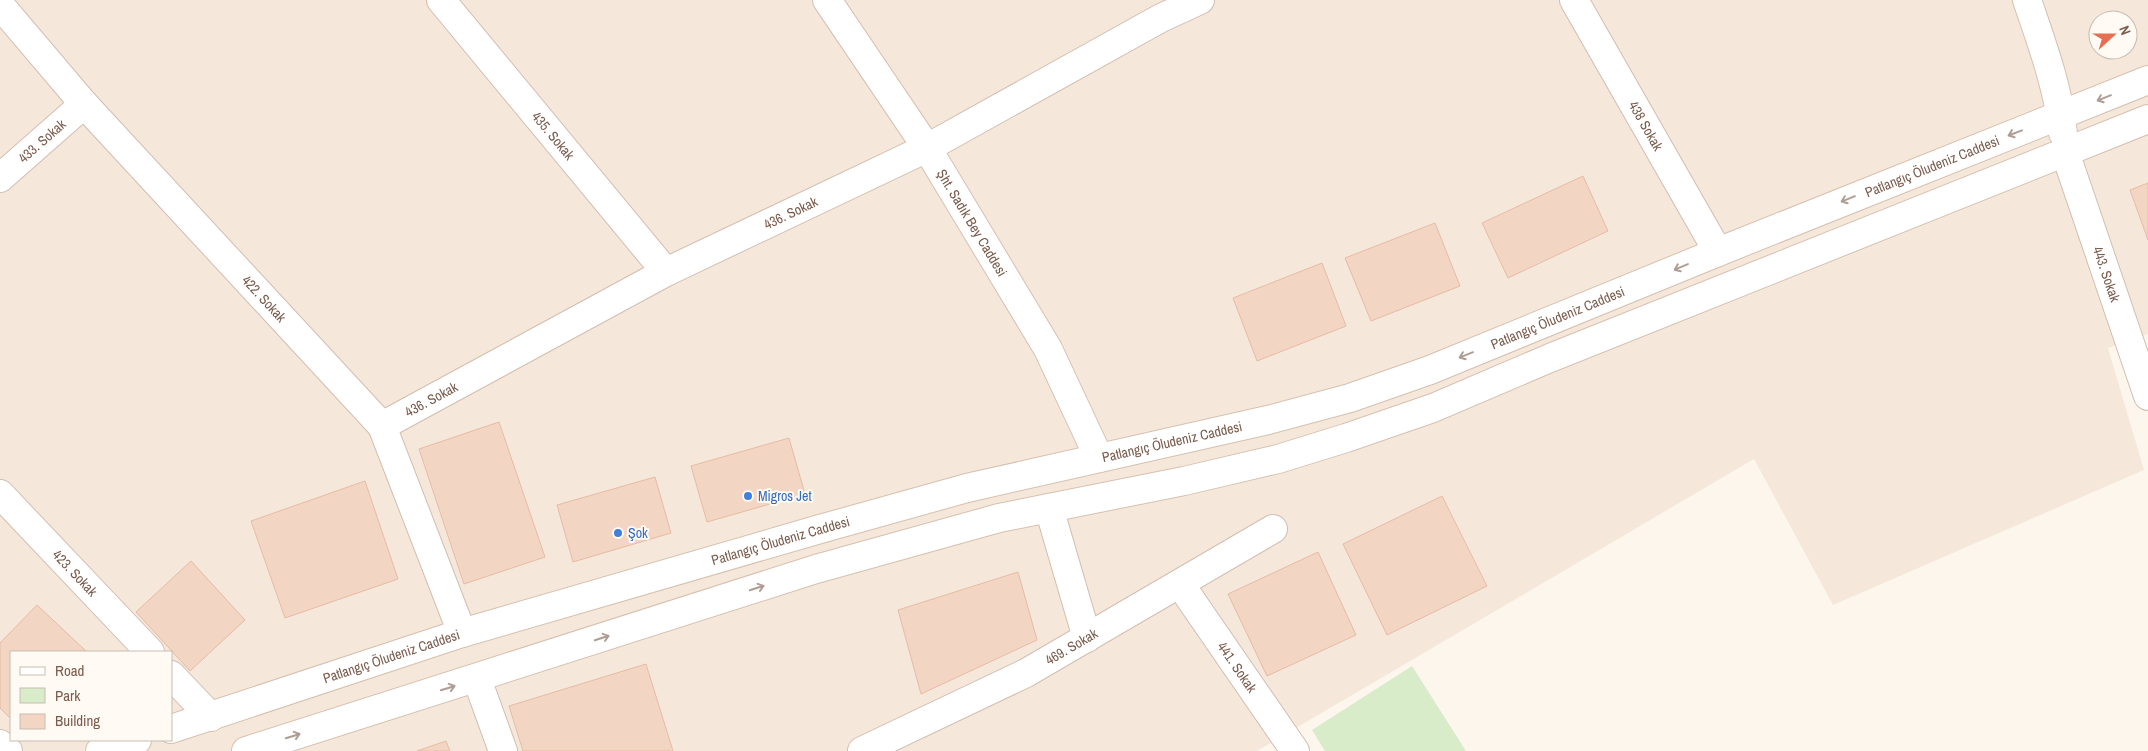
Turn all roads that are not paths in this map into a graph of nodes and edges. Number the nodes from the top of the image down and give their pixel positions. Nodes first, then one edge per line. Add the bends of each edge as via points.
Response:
1 (441, 0) edge
2 (827, 0) edge
3 (1200, 0) edge
4 (1574, 0) edge
5 (2027, 0) edge
6 (0, 5) edge
7 (1156, 9) edge
8 (2148, 80) edge
9 (84, 104) junction
10 (2061, 115) junction
11 (2148, 119) edge
12 (927, 148) junction
13 (2065, 152) junction
14 (0, 178) edge
15 (1718, 252) junction
16 (666, 272) junction
17 (2148, 396) edge
18 (382, 426) junction
19 (1099, 458) junction
20 (3, 504) edge
21 (1049, 508) junction
22 (1273, 529) dead end
23 (1180, 584) junction
24 (462, 634) junction
25 (1087, 638) junction
26 (149, 651) edge
27 (172, 676) edge
28 (476, 679) junction
29 (211, 717) junction
30 (172, 729) edge
31 (134, 741) edge
32 (0, 744) edge
33 (8, 751) edge
34 (100, 751) edge
35 (246, 751) edge
36 (503, 751) edge
37 (862, 751) edge
38 (1295, 751) edge

1 - 16 street, 435. Sokak
2 - 12 street, Şht. Sadık Bey Caddesi
3 - 7 street, 436. Sokak
4 - 15 street, 438 Sokak
5 - 10 street, 443. Sokak
6 - 9 street, 422. Sokak
7 - 12 street, 436. Sokak
8 -> 10 street, Patlangıç Öludeniz Caddesi
9 - 14 street, 433. Sokak
9 - 18 street, 422. Sokak
10 - 13 street, 443. Sokak
10 -> 15 street, Patlangıç Öludeniz Caddesi
11 - 13 street
12 - 16 street, 436. Sokak
12 - 19 street, Şht. Sadık Bey Caddesi via 1048,349
13 - 17 street, 443. Sokak
13 - 21 street via 1569,350 1433,408 1278,459
15 -> 19 street, Patlangıç Öludeniz Caddesi via 1448,362 1350,398
16 - 18 street, 436. Sokak
18 - 24 street, 422. Sokak
19 - 24 street, Patlangıç Öludeniz Caddesi via 948,494
20 - 26 street, 423. Sokak
21 - 25 street
28 -> 21 street via 816,569 999,518
22 - 23 street, 469. Sokak
23 - 25 street, 469. Sokak
23 - 38 street, 441. Sokak
24 - 29 street, Patlangıç Öludeniz Caddesi
25 - 37 street, 469. Sokak via 1026,673
27 - 29 street
35 -> 28 street
28 - 36 street
29 - 30 street, Patlangıç Öludeniz Caddesi
31 - 34 street
32 - 33 street

